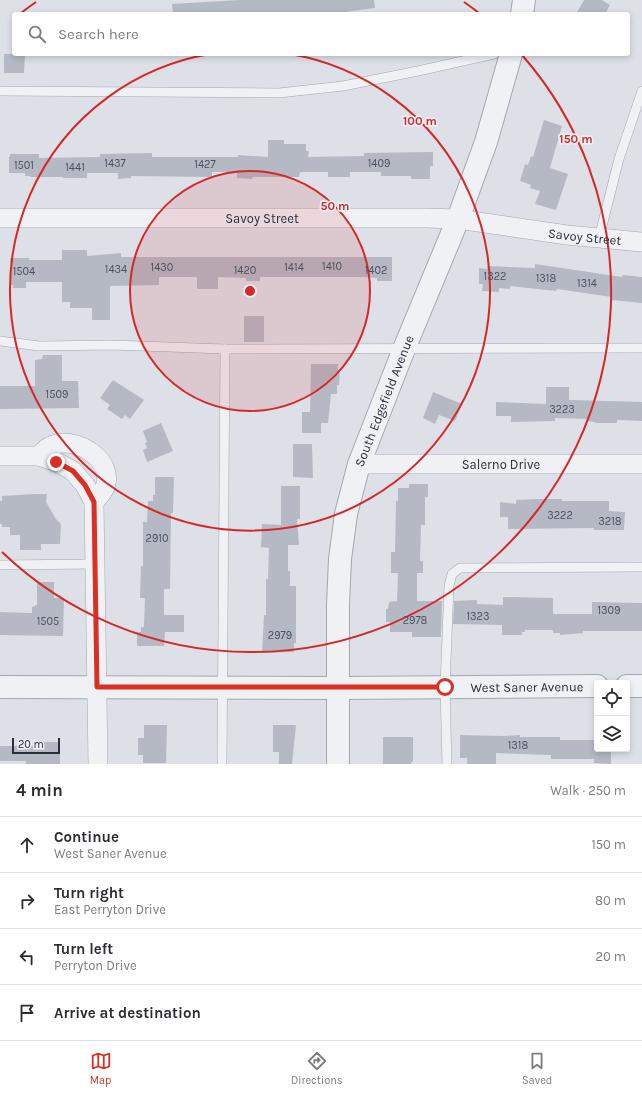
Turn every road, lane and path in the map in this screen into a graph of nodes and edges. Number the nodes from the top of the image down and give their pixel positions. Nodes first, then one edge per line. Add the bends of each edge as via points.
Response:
1 (485, 56) edge
2 (510, 56) edge
3 (0, 91) edge
4 (642, 91) edge
5 (0, 218) edge
6 (458, 219) junction
7 (599, 238) junction
8 (642, 242) edge
9 (0, 342) edge
10 (642, 348) edge
11 (404, 349) junction
12 (225, 350) junction
13 (0, 456) edge
14 (38, 456) junction
15 (360, 464) junction
16 (642, 464) edge
17 (94, 502) junction
18 (95, 564) junction
19 (0, 565) edge
20 (642, 567) edge
21 (0, 686) edge
22 (594, 686) edge
23 (630, 686) edge
24 (642, 686) edge
25 (97, 687) junction
26 (222, 687) junction
27 (445, 687) junction
28 (338, 688) junction
29 (98, 764) edge
30 (222, 764) edge
31 (338, 764) edge
32 (447, 764) edge

1 - 3 lane via 344,86 279,93
2 - 6 street, South Edgefield Avenue via 486,142
4 - 7 lane via 619,159
5 - 6 street, Savoy Street
6 - 7 street, Savoy Street
6 - 11 street, South Edgefield Avenue
7 - 8 street, Savoy Street
9 - 12 lane via 39,346 112,345
10 - 11 lane
11 - 12 lane
11 - 15 street, South Edgefield Avenue
12 - 26 lane
13 - 14 street
14 - 17 street via 73,471 85,485
14 - 17 street via 54,444 67,443 81,446 94,454 103,466 106,477 105,488
15 - 16 street, Salerno Drive
15 - 28 street, South Edgefield Avenue via 346,514 340,559
17 - 18 street
18 - 19 lane
18 - 25 street
20 - 27 lane via 460,568 452,574 449,586
21 - 25 street, West Saner Avenue
22 - 27 street, West Saner Avenue
23 - 24 street
25 - 26 street, West Saner Avenue
25 - 29 street
26 - 28 street, West Saner Avenue
26 - 30 lane
27 - 28 street, West Saner Avenue
27 - 32 lane
28 - 31 street, South Edgefield Avenue

